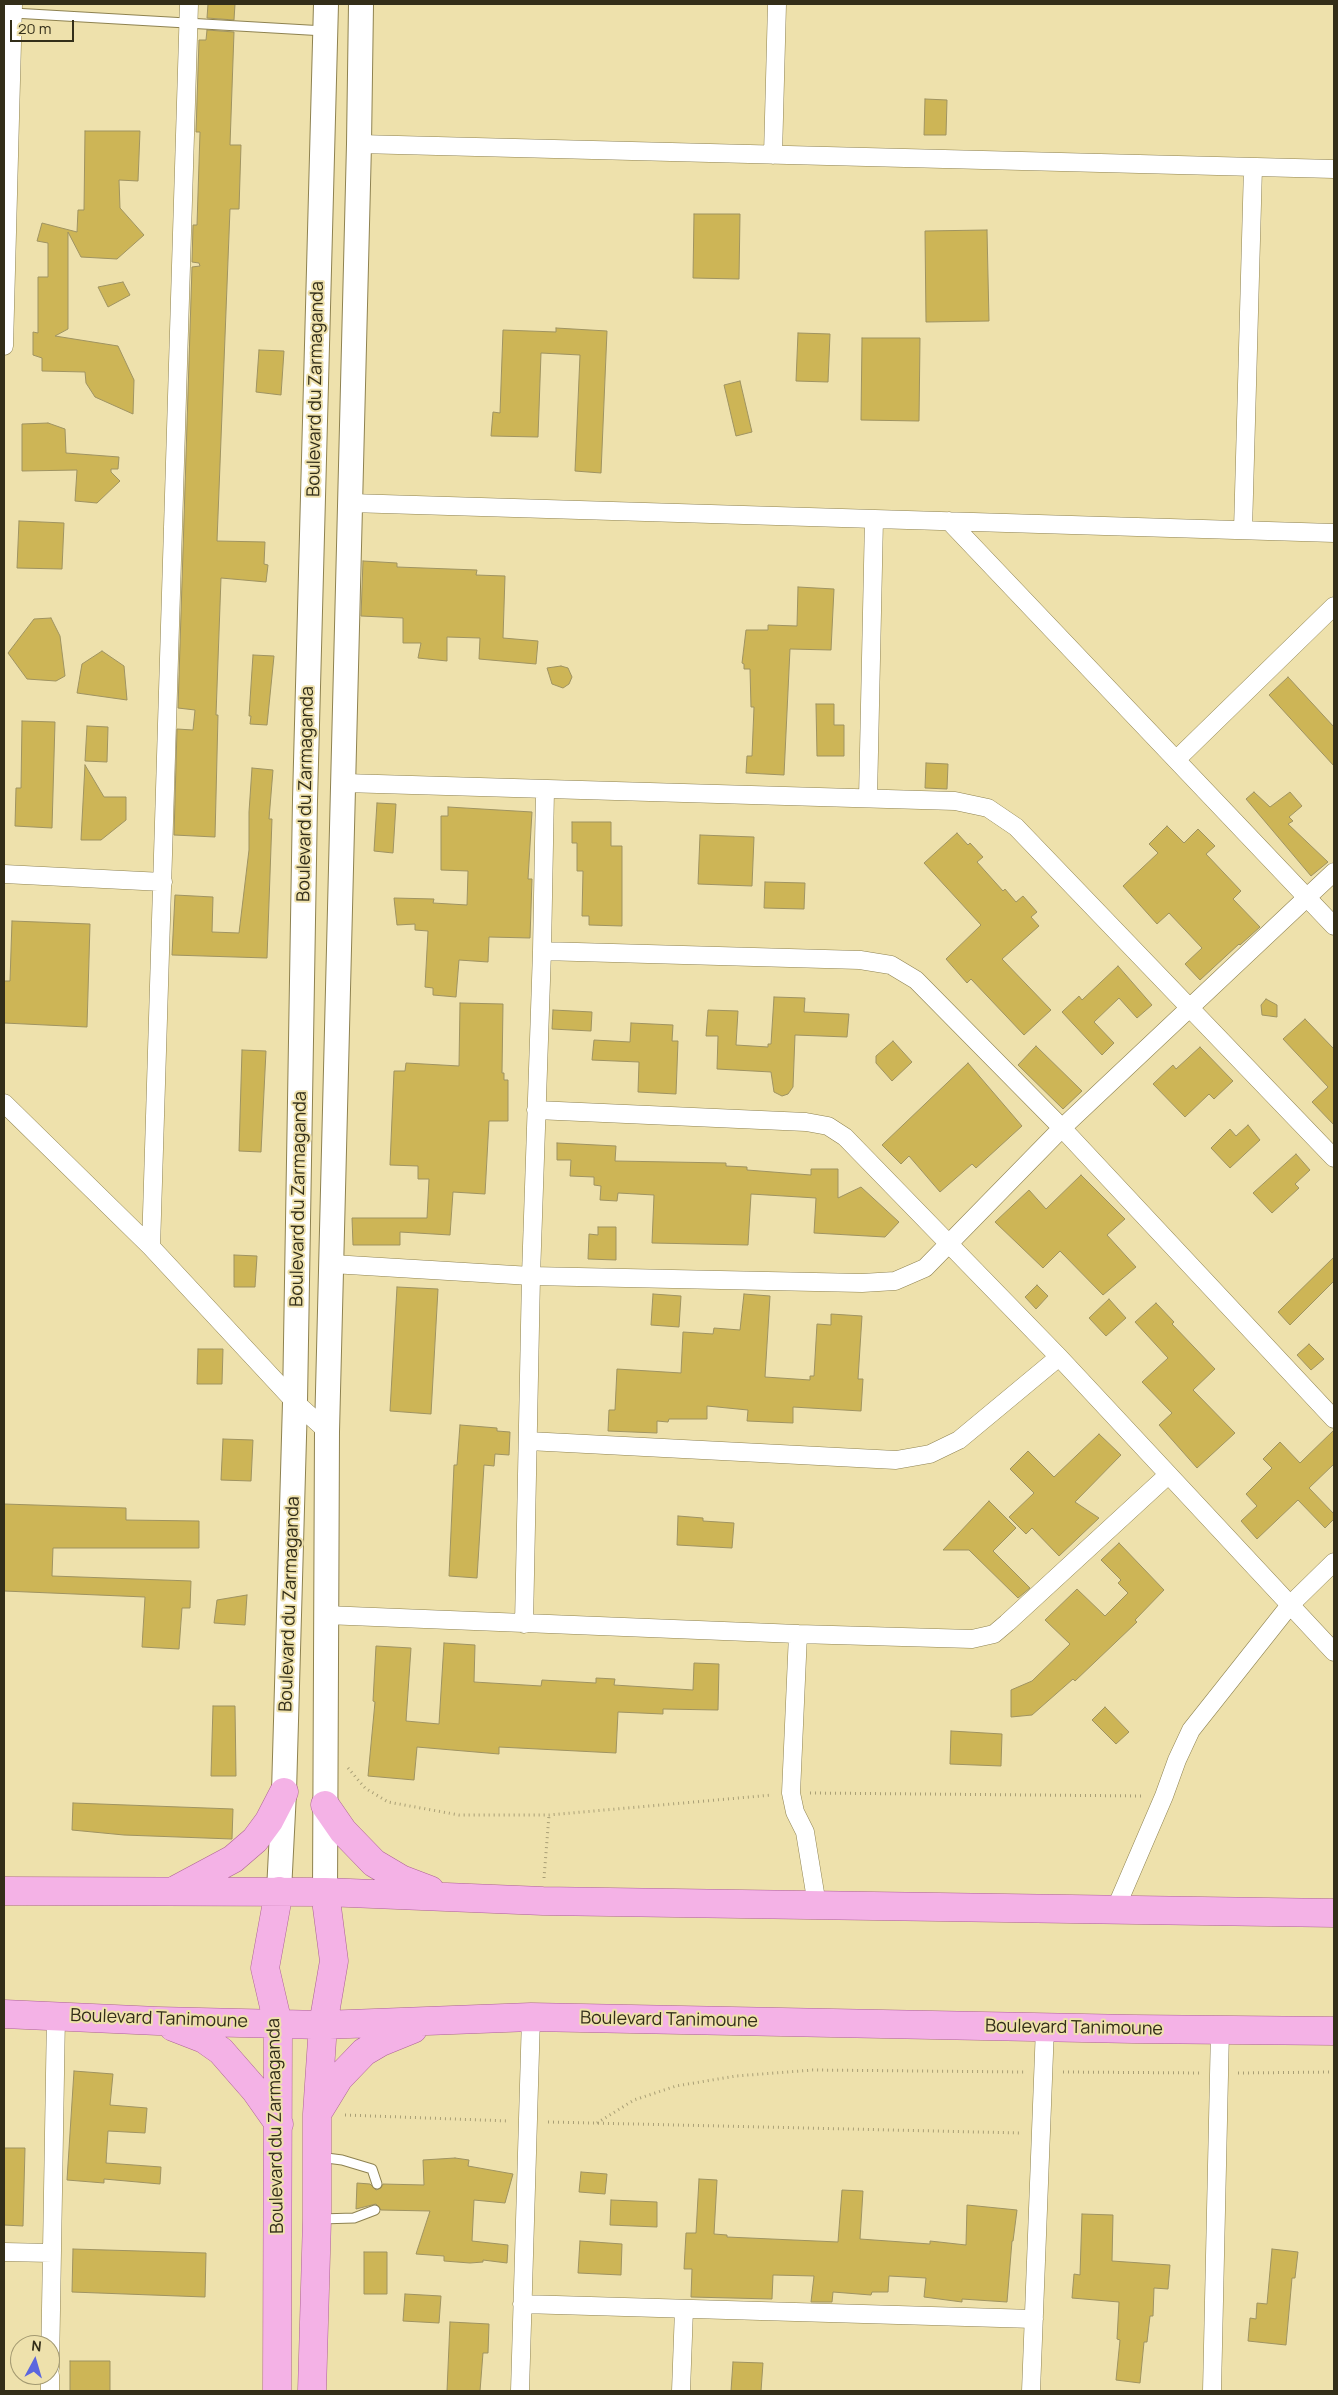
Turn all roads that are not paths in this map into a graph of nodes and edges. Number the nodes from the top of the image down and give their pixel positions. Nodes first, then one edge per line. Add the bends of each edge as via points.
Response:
1 (189, 4) edge
2 (326, 4) edge
3 (361, 4) edge
4 (777, 4) edge
5 (13, 8) edge
6 (188, 25) junction
7 (325, 31) junction
8 (360, 144) junction
9 (773, 154) junction
10 (1253, 167) junction
11 (1334, 169) edge
12 (6, 249) edge
13 (4, 346) edge
14 (350, 503) junction
15 (874, 518) junction
16 (949, 521) junction
17 (1243, 530) junction
18 (1334, 533) edge
19 (1334, 606) edge
20 (1177, 759) junction
21 (344, 783) junction
22 (545, 790) junction
23 (868, 798) junction
24 (1334, 872) edge
25 (4, 874) edge
26 (163, 882) junction
27 (1308, 897) junction
28 (1334, 926) edge
29 (542, 951) junction
30 (1191, 1008) junction
31 (4, 1103) edge
32 (536, 1110) junction
33 (1062, 1128) junction
34 (1334, 1158) edge
35 (949, 1243) junction
36 (151, 1247) junction
37 (332, 1264) junction
38 (531, 1276) junction
39 (1059, 1358) junction
40 (295, 1402) junction
41 (1334, 1419) edge
42 (327, 1431) junction
43 (528, 1441) junction
44 (1168, 1475) junction
45 (1334, 1562) edge
46 (1290, 1605) junction
47 (325, 1615) junction
48 (524, 1624) junction
49 (798, 1634) junction
50 (1334, 1652) edge
51 (284, 1792) junction
52 (325, 1805) junction
53 (4, 1891) edge
54 (173, 1891) junction
55 (279, 1892) junction
56 (325, 1892) junction
57 (452, 1898) junction
58 (818, 1905) junction
59 (1116, 1910) junction
60 (1334, 1913) edge
61 (4, 2014) edge
62 (56, 2015) junction
63 (531, 2017) junction
64 (158, 2021) junction
65 (434, 2022) junction
66 (278, 2024) junction
67 (323, 2024) junction
68 (1045, 2028) junction
69 (1220, 2030) junction
70 (1334, 2031) edge
71 (317, 2114) junction
72 (279, 2124) junction
73 (316, 2156) junction
74 (377, 2184) dead end
75 (375, 2210) dead end
76 (317, 2219) junction
77 (4, 2252) edge
78 (52, 2252) junction
79 (522, 2304) junction
80 (684, 2309) junction
81 (1034, 2319) junction
82 (51, 2335) edge
83 (277, 2391) edge
84 (312, 2391) edge
85 (520, 2391) edge
86 (681, 2391) edge
87 (1031, 2391) edge
88 (1212, 2391) edge

1 - 6 street
2 - 7 main road, Boulevard du Zarmaganda
3 - 8 main road, Boulevard du Zarmaganda
4 - 9 street
5 - 6 lane
5 - 12 street
6 - 7 lane
6 - 26 street
7 - 40 main road, Boulevard du Zarmaganda
8 - 9 street
8 - 14 main road, Boulevard du Zarmaganda
9 - 10 street
10 - 11 street
10 - 17 street
12 - 13 street
14 - 15 street
14 - 21 main road, Boulevard du Zarmaganda
15 - 16 street
15 - 23 street
16 - 17 street
16 - 20 street
17 - 18 street
19 - 20 street
20 - 27 street
21 - 22 street
21 - 37 main road, Boulevard du Zarmaganda
22 - 23 street
22 - 29 street
23 - 30 street via 955,801 988,808 1016,827
24 - 27 street
25 - 26 street
26 - 36 street
27 - 28 street
27 - 30 street
29 - 32 street
29 - 33 street via 860,960 891,965 916,980
30 - 33 street
30 - 34 street
31 - 36 street
32 - 35 street via 806,1122 828,1126 845,1136
32 - 38 street
33 - 35 street
33 - 41 street
35 - 38 street via 925,1268 895,1281
35 - 39 street
36 - 40 street
37 - 38 street
37 - 42 main road, Boulevard du Zarmaganda
38 - 43 street
39 - 43 street via 959,1440 930,1454 896,1460
39 - 44 street
40 - 42 street
40 - 51 main road, Boulevard du Zarmaganda
42 - 47 main road, Boulevard du Zarmaganda
43 - 48 street
44 - 46 street
44 - 49 street via 994,1634 972,1639
45 - 46 street
46 - 50 street
46 - 59 street via 1191,1730
47 - 48 street
47 - 52 main road, Boulevard du Zarmaganda
48 - 49 street
49 - 58 street via 792,1793 795,1812 805,1832
51 - 54 main road via 255,1840 233,1859
51 - 55 main road, Boulevard du Zarmaganda
52 - 56 main road, Boulevard du Zarmaganda
52 - 57 main road via 374,1863 401,1879
53 - 54 main road
54 - 55 main road
55 - 56 main road
55 - 66 main road, Boulevard du Zarmaganda via 265,1968
56 - 57 main road
56 - 67 main road, Boulevard du Zarmaganda via 334,1961
57 - 58 main road
58 - 59 main road
59 - 60 main road
61 - 62 main road, Boulevard Tanimoune
62 - 64 main road, Boulevard Tanimoune
62 - 78 street
63 - 65 main road, Boulevard Tanimoune
63 - 68 main road, Boulevard Tanimoune
63 - 79 street
64 - 66 main road, Boulevard Tanimoune
64 - 72 main road via 204,2040 221,2051
65 - 67 main road, Boulevard Tanimoune
65 - 71 main road via 399,2034 364,2052 339,2078
66 - 67 main road, Boulevard Tanimoune
66 - 72 main road, Boulevard du Zarmaganda
67 - 71 main road, Boulevard du Zarmaganda
68 - 69 main road, Boulevard Tanimoune
68 - 81 street
69 - 70 main road, Boulevard Tanimoune
69 - 88 street
71 - 73 main road, Boulevard du Zarmaganda
72 - 83 main road, Boulevard du Zarmaganda
73 - 74 lane via 372,2169
73 - 76 main road, Boulevard du Zarmaganda
75 - 76 lane via 354,2218
76 - 84 main road, Boulevard du Zarmaganda
77 - 78 street
78 - 82 street
79 - 80 street
79 - 85 street
80 - 81 street
80 - 86 street
81 - 87 street

